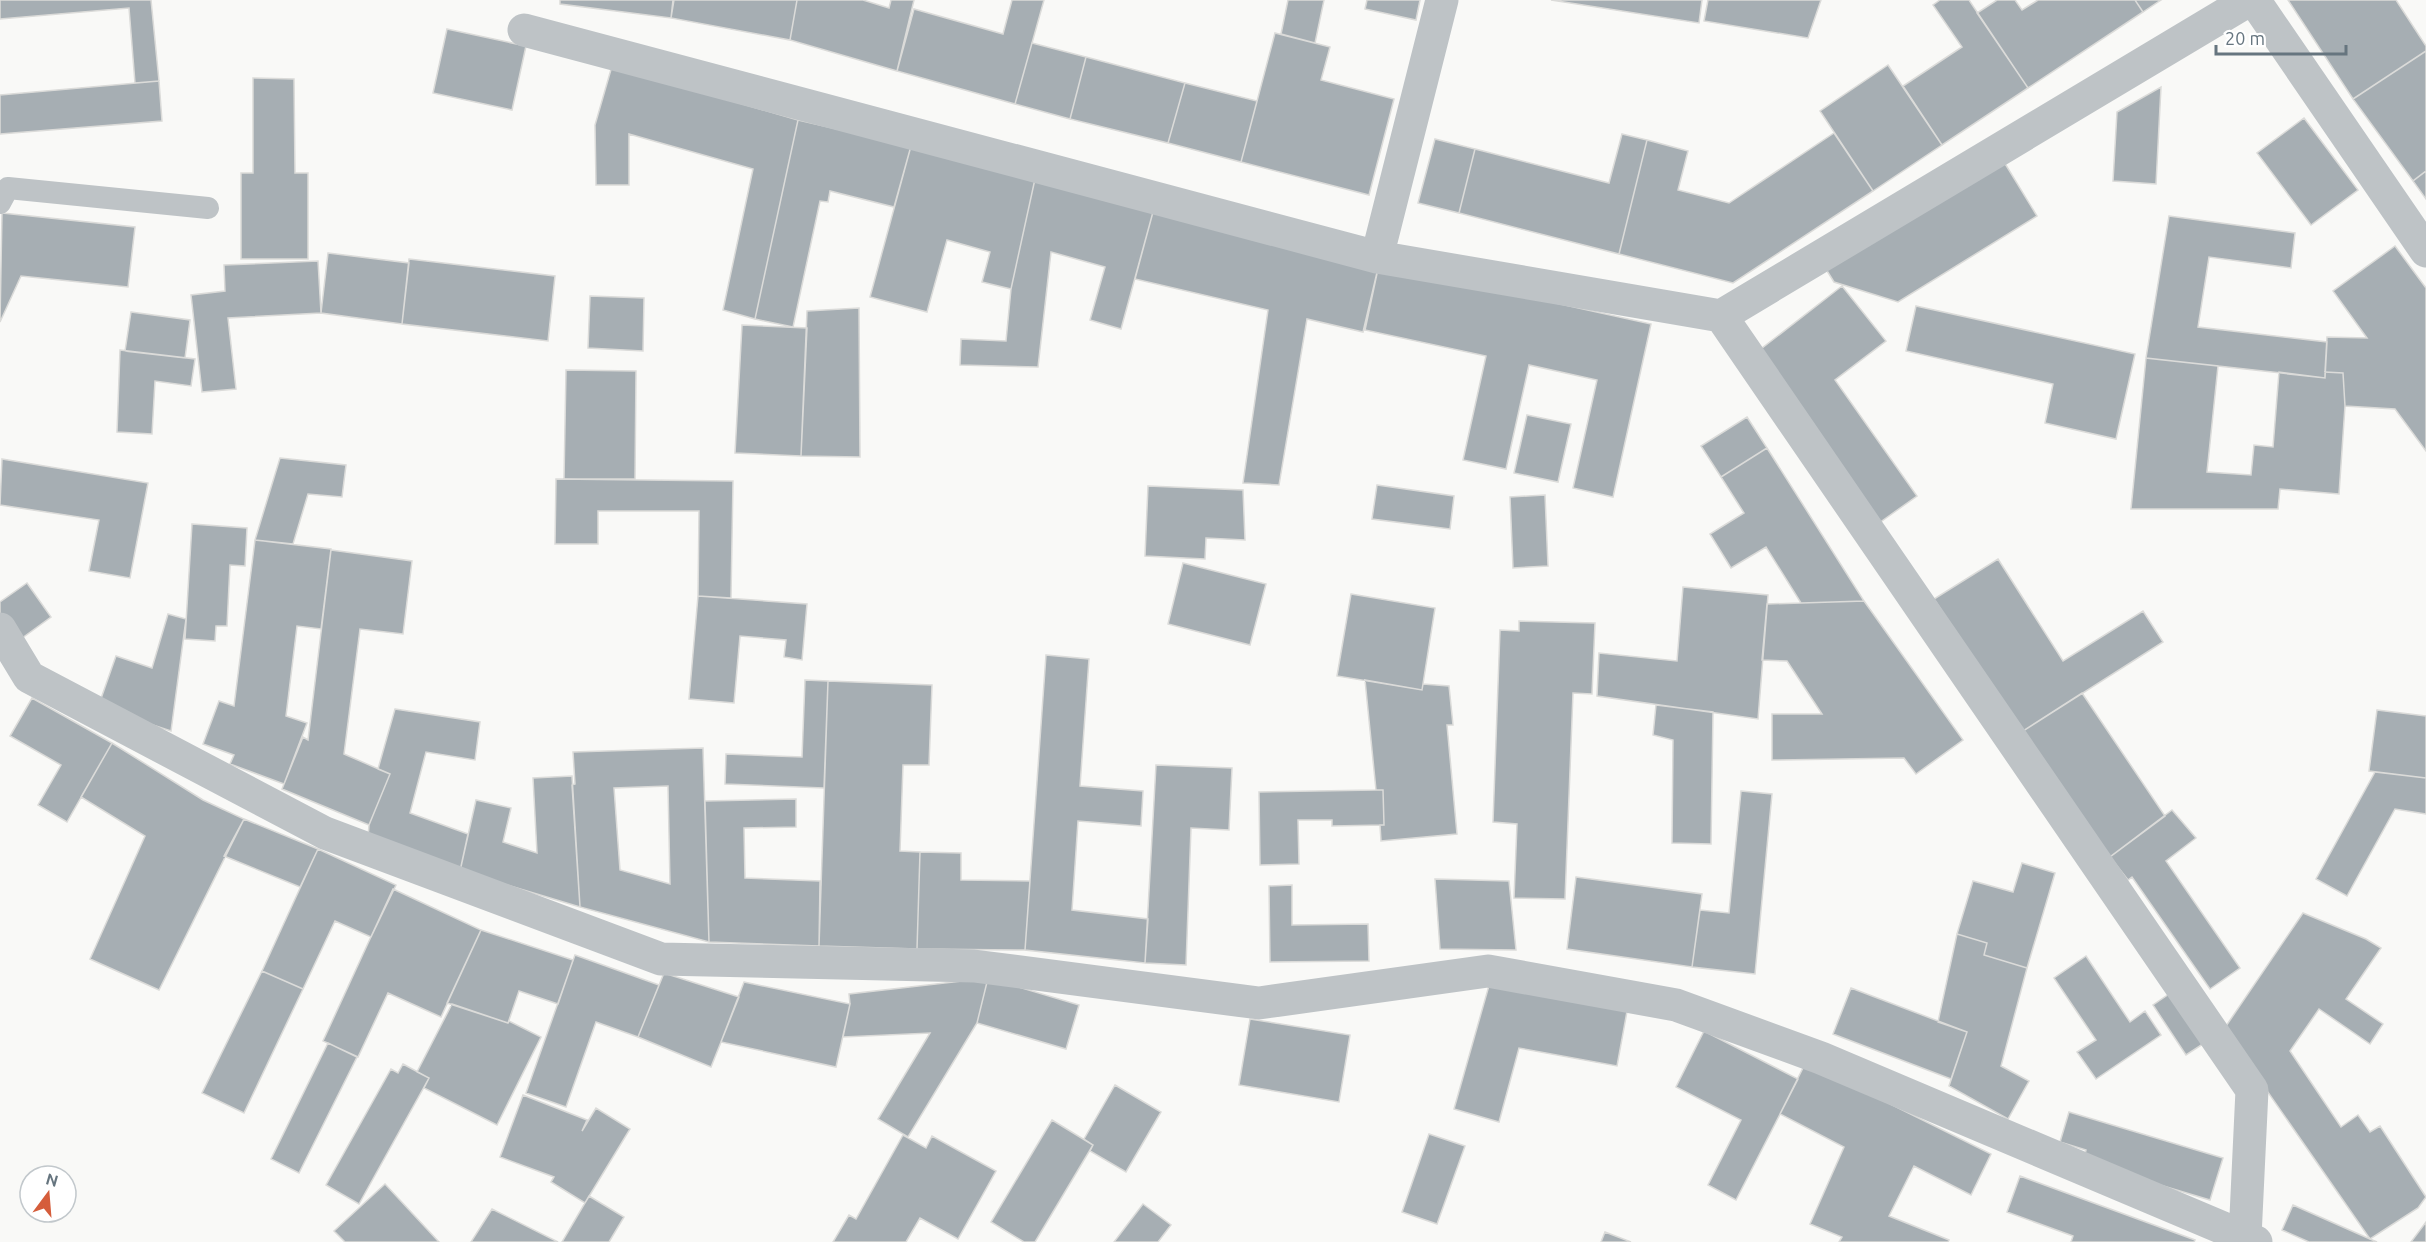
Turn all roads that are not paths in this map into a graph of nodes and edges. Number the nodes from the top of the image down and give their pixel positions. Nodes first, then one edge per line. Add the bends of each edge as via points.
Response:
1 (1442, 0) edge
2 (2249, 0) edge
3 (2254, 0) edge
4 (524, 30) dead end
5 (0, 203) edge
6 (208, 208) dead end
7 (2426, 251) edge
8 (1377, 257) junction
9 (1720, 316) junction
10 (0, 628) edge
11 (2250, 1239) edge

1 - 8 street
2 - 9 street
3 - 7 street
4 - 8 street
5 - 6 lane via 8,188
8 - 9 street
9 - 11 street via 2252,1090
10 - 11 street via 29,677 325,833 661,959 974,966 1259,1003 1488,971 1676,1005 1821,1058

